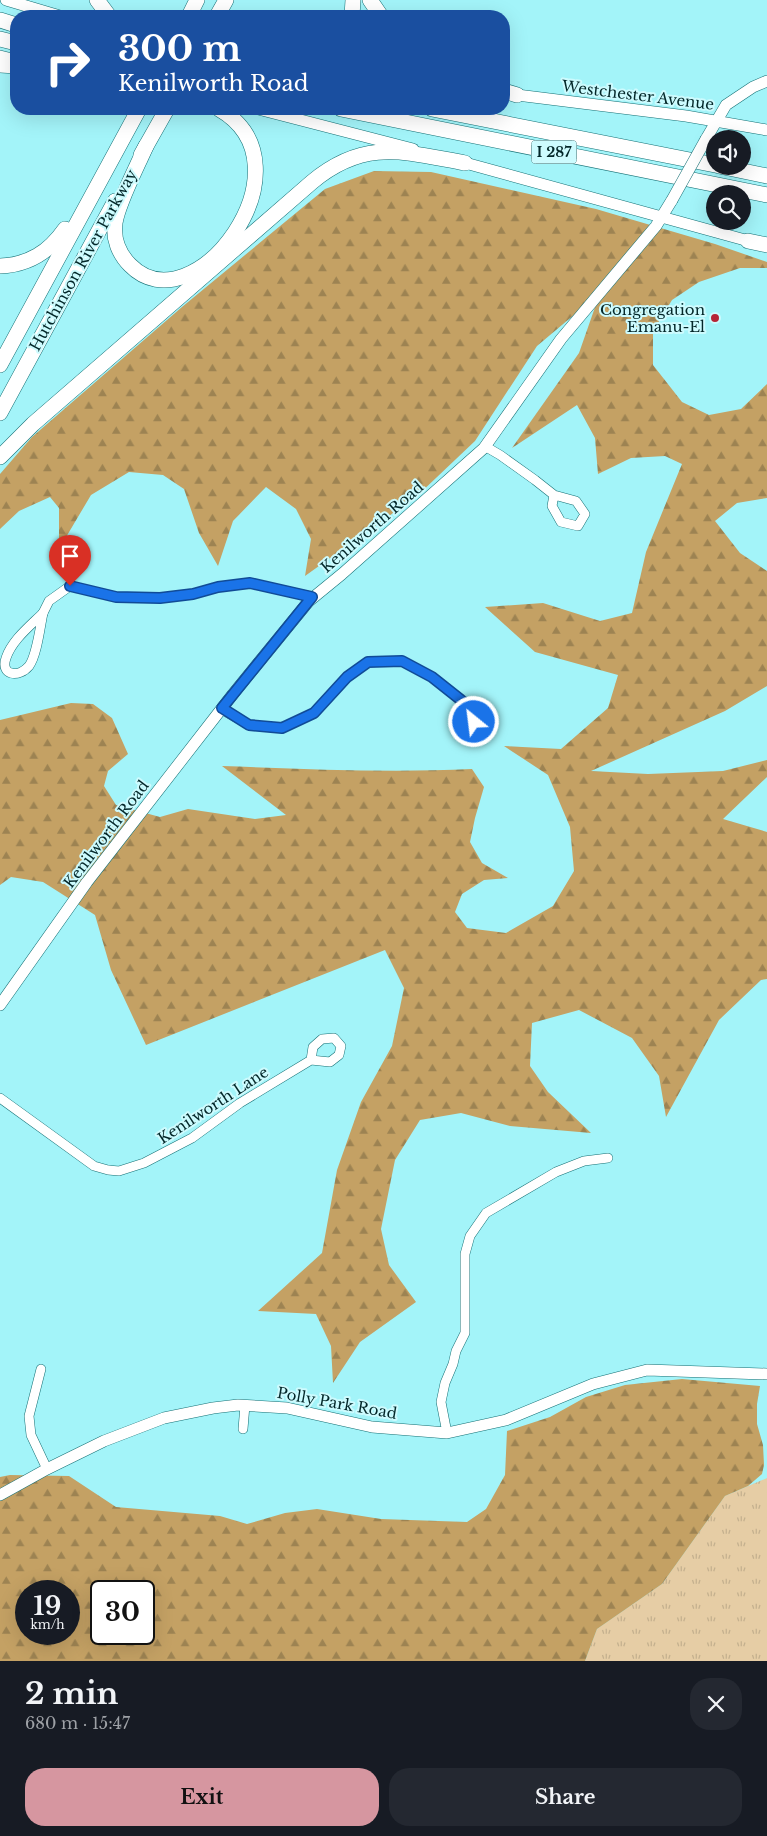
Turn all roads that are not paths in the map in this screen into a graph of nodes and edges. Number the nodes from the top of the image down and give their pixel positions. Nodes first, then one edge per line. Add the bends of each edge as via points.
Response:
1 (6, 0) edge
2 (40, 10) edge
3 (767, 81) edge
4 (510, 93) edge
5 (136, 115) edge
6 (164, 115) edge
7 (227, 115) edge
8 (284, 115) edge
9 (371, 115) edge
10 (462, 115) edge
11 (717, 120) junction
12 (767, 130) edge
13 (146, 146) junction
14 (466, 163) junction
15 (706, 163) edge
16 (106, 170) junction
17 (751, 173) edge
18 (767, 176) edge
19 (767, 195) edge
20 (661, 218) junction
21 (748, 241) joint
22 (767, 245) edge
23 (0, 266) edge
24 (0, 365) edge
25 (0, 413) edge
26 (484, 448) junction
27 (0, 457) edge
28 (554, 495) dead end
29 (312, 597) junction
30 (43, 614) junction
31 (222, 708) junction
32 (472, 708) dead end
33 (0, 1005) edge
34 (311, 1060) dead end
35 (0, 1098) edge
36 (608, 1158) dead end
37 (41, 1369) dead end
38 (767, 1374) edge
39 (245, 1405) junction
40 (243, 1428) dead end
41 (447, 1433) junction
42 (47, 1469) junction
43 (0, 1495) edge

1 - 2 street
3 - 11 street, Kenilworth Road via 726,106
4 - 11 street, Westchester Avenue
5 - 16 highway, Hutchinson River Parkway
6 - 13 highway, Hutchinson River Parkway
7 - 13 highway via 238,123 250,143 256,168 253,195 242,224 225,245 197,270 174,280 153,279 135,270 122,256 115,236 119,208
8 - 14 street
9 - 19 highway, I 287
10 - 15 highway, I 287
11 - 12 street, Westchester Avenue
11 - 20 street, Kenilworth Road, bridge
13 - 25 highway, Hutchinson River Parkway
14 - 20 street
14 - 27 highway via 393,151 359,155 333,166 40,418
16 - 23 highway via 49,248 28,261
16 - 24 highway, Hutchinson River Parkway
17 - 18 highway
20 - 21 street
20 - 26 street, Kenilworth Road via 561,339
21 - 22 highway
26 - 28 street
26 - 29 street, Kenilworth Road
29 - 30 street via 250,583 160,598 116,597 70,586 49,601
29 - 31 street, Kenilworth Road
30 - 30 street via 8,653 4,665 9,672 15,674 28,666
31 - 32 street via 249,725 282,728 314,713 347,677 368,662 402,661 432,677
31 - 33 street, Kenilworth Road via 87,882
34 - 35 street, Kenilworth Lane via 240,1103 192,1138 144,1163 119,1170 89,1163
36 - 41 street via 584,1161 556,1172 486,1213 470,1236 465,1254 465,1333 456,1351 441,1402
37 - 42 street via 29,1416 30,1435
38 - 41 street, Polly Park Road via 647,1370 593,1384 506,1420
39 - 40 street
39 - 41 street, Polly Park Road via 287,1408 372,1427
39 - 42 street, Polly Park Road via 164,1418 104,1441
42 - 43 street, Polly Park Road

